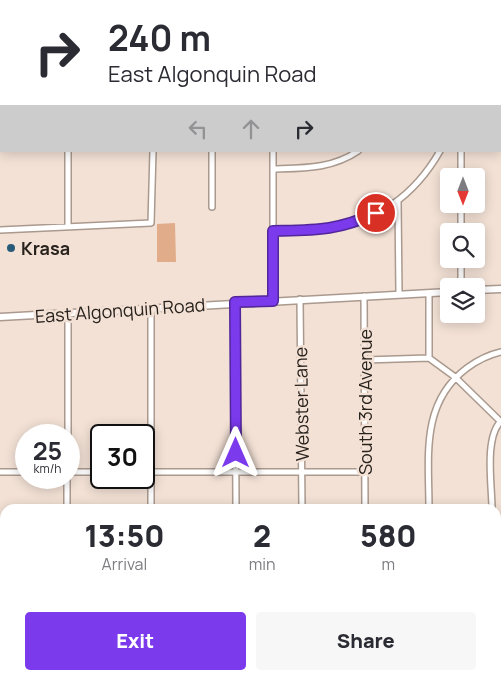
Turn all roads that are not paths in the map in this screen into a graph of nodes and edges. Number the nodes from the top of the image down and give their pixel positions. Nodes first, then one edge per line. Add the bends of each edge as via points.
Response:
1 (68, 152) edge
2 (153, 152) edge
3 (212, 152) edge
4 (273, 152) edge
5 (357, 152) edge
6 (439, 152) edge
7 (461, 152) edge
8 (461, 168) edge
9 (273, 169) junction
10 (398, 202) junction
11 (212, 207) dead end
12 (68, 227) junction
13 (0, 230) edge
14 (273, 231) junction
15 (501, 289) edge
16 (485, 290) edge
17 (440, 292) edge
18 (429, 293) junction
19 (399, 294) junction
20 (364, 296) junction
21 (300, 299) junction
22 (273, 301) junction
23 (235, 302) junction
24 (151, 308) junction
25 (68, 314) junction
26 (0, 317) edge
27 (501, 352) edge
28 (429, 358) junction
29 (365, 360) junction
30 (455, 377) junction
31 (500, 421) edge
32 (68, 424) edge
33 (151, 424) edge
34 (0, 472) edge
35 (15, 472) edge
36 (155, 472) edge
37 (236, 472) junction
38 (302, 472) junction
39 (365, 472) junction
40 (68, 489) edge
41 (151, 489) edge
42 (68, 504) edge
43 (151, 504) edge
44 (236, 504) edge
45 (302, 504) edge
46 (365, 504) edge
47 (428, 504) edge
48 (492, 504) edge

1 - 12 street
2 - 12 street via 152,223
3 - 11 street
4 - 9 street
5 - 9 street via 347,159 317,168
6 - 10 street via 421,180
7 - 8 street
9 - 14 street
10 - 14 street via 350,225 325,230
10 - 19 street
12 - 13 street
14 - 22 street
15 - 16 street
17 - 18 street, East Algonquin Road
18 - 19 street, East Algonquin Road
18 - 28 street
19 - 20 street, East Algonquin Road
20 - 21 street, East Algonquin Road
20 - 29 street, South 3rd Avenue
21 - 22 street, East Algonquin Road
21 - 38 street, Webster Lane
22 - 23 street, East Algonquin Road
23 - 24 street, East Algonquin Road
23 - 37 street
24 - 25 street, East Algonquin Road
24 - 33 street
25 - 26 street, East Algonquin Road
25 - 32 street
27 - 30 street via 482,358
28 - 29 street
28 - 30 street
29 - 39 street, South 3rd Avenue
30 - 31 street
30 - 47 street via 440,398 430,428
31 - 48 street via 493,432 491,445
34 - 35 street
36 - 37 street
37 - 38 street
37 - 44 street
38 - 39 street
38 - 45 street, Webster Lane
39 - 46 street, South 3rd Avenue
40 - 42 street
41 - 43 street

